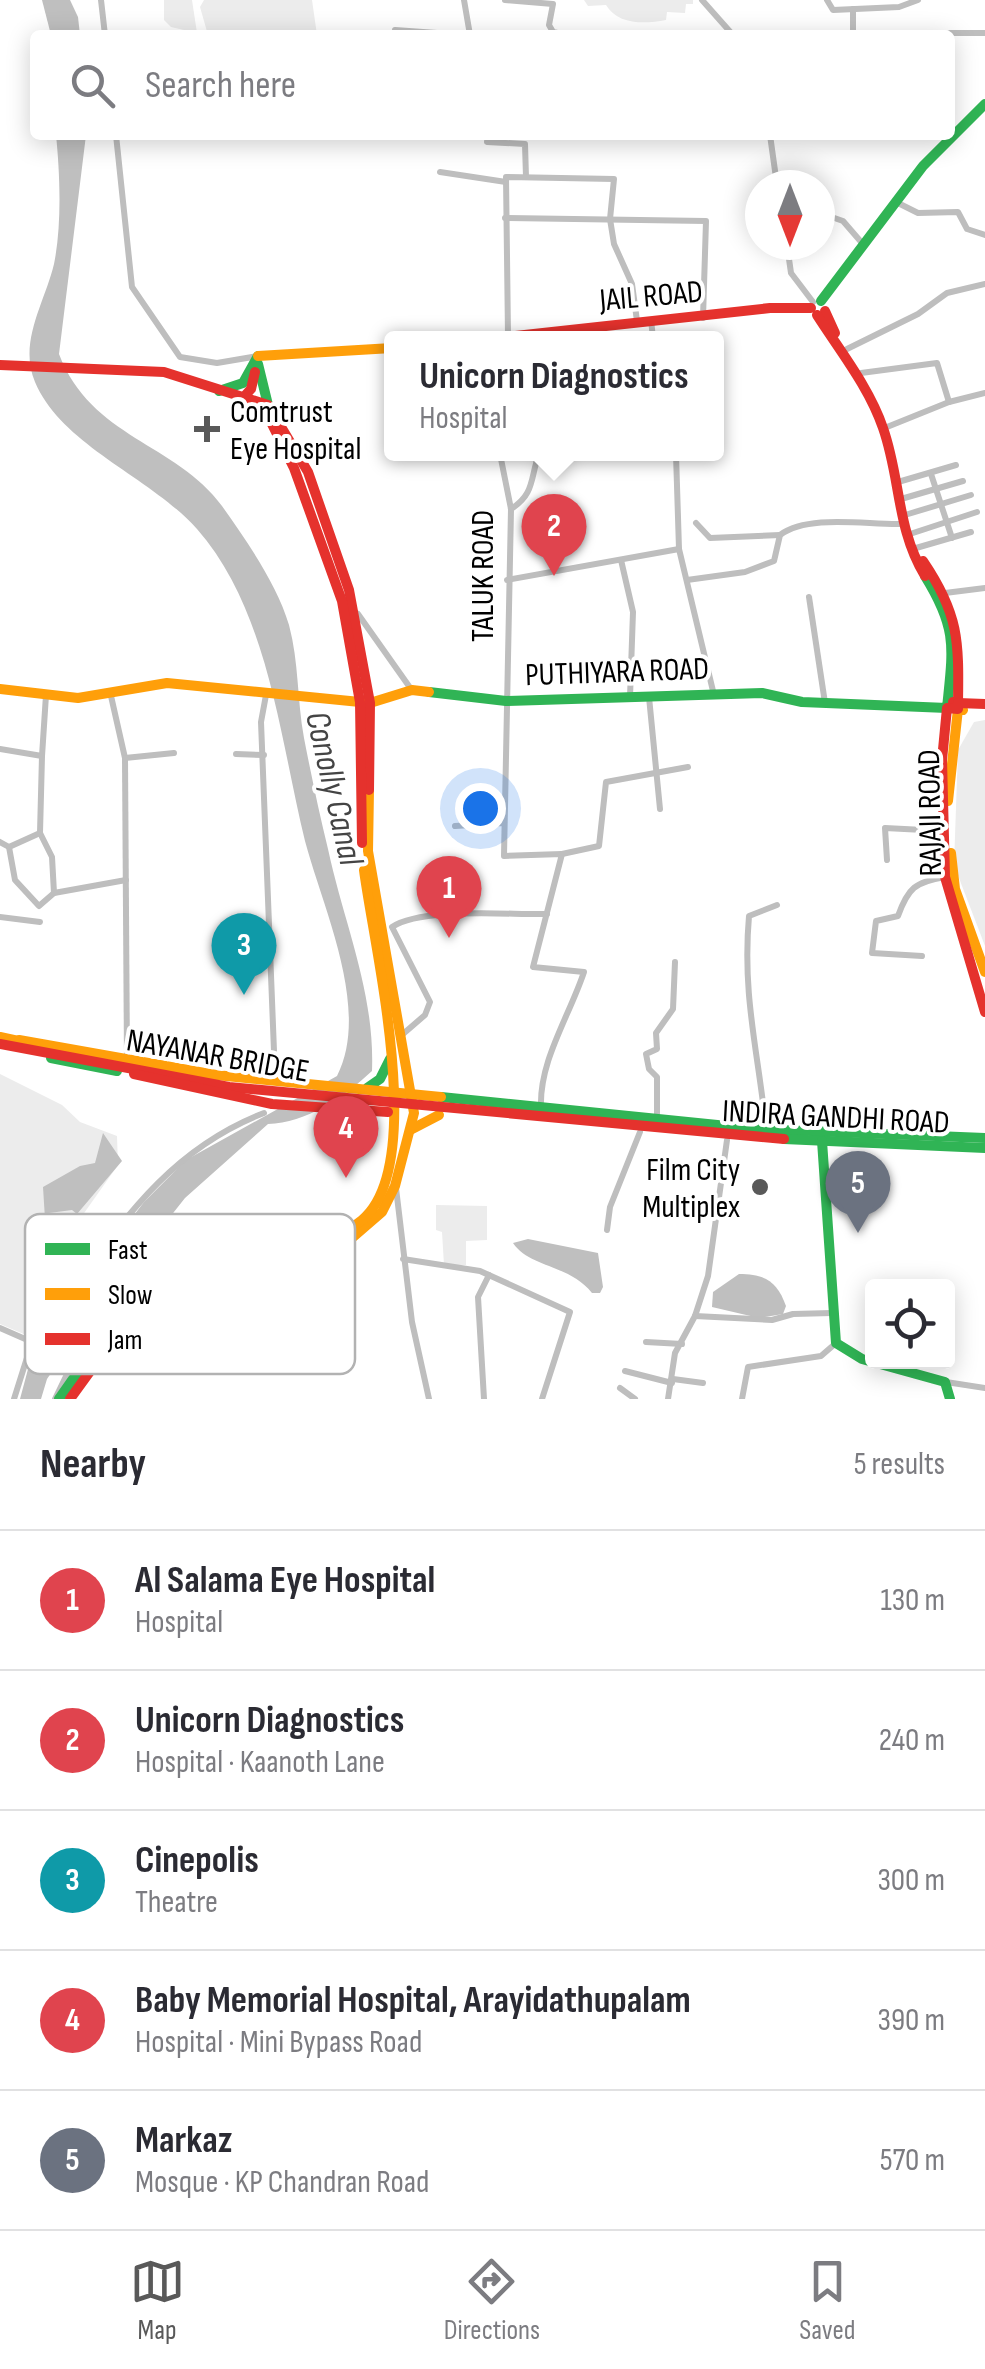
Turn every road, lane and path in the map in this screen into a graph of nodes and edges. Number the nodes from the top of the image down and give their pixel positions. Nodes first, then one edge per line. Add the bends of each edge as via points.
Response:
1 (101, 0) edge
2 (464, 0) edge
3 (505, 0) edge
4 (702, 0) edge
5 (827, 0) edge
6 (918, 0) edge
7 (853, 10) junction
8 (104, 30) edge
9 (467, 30) edge
10 (552, 30) edge
11 (729, 30) edge
12 (853, 30) edge
13 (985, 33) edge
14 (955, 34) edge
15 (985, 104) edge
16 (955, 137) edge
17 (117, 140) edge
18 (487, 140) edge
19 (771, 140) edge
20 (952, 140) edge
21 (776, 170) edge
22 (440, 172) dead end
23 (526, 176) junction
24 (506, 182) junction
25 (896, 201) junction
26 (505, 218) junction
27 (610, 219) junction
28 (835, 219) edge
29 (985, 235) edge
30 (862, 244) junction
31 (789, 260) edge
32 (985, 284) edge
33 (817, 307) junction
34 (703, 318) junction
35 (650, 320) junction
36 (637, 321) junction
37 (502, 331) edge
38 (558, 331) edge
39 (652, 331) edge
40 (384, 348) edge
41 (847, 348) junction
42 (258, 356) junction
43 (0, 365) edge
44 (861, 373) junction
45 (219, 390) junction
46 (985, 393) edge
47 (241, 400) junction
48 (949, 402) junction
49 (268, 405) junction
50 (887, 427) junction
51 (501, 461) edge
52 (538, 461) edge
53 (676, 461) edge
54 (956, 465) dead end
55 (931, 474) junction
56 (963, 481) dead end
57 (898, 482) junction
58 (936, 489) junction
59 (971, 495) dead end
60 (901, 499) junction
61 (942, 505) junction
62 (511, 509) junction
63 (977, 512) dead end
64 (903, 520) junction
65 (947, 522) junction
66 (696, 523) dead end
67 (971, 532) dead end
68 (780, 535) junction
69 (952, 538) junction
70 (911, 540) junction
71 (679, 549) junction
72 (620, 560) junction
73 (507, 580) junction
74 (687, 580) junction
75 (985, 588) edge
76 (945, 593) junction
77 (809, 597) dead end
78 (352, 600) junction
79 (0, 689) edge
80 (412, 690) junction
81 (714, 692) junction
82 (46, 694) junction
83 (111, 696) junction
84 (266, 696) junction
85 (649, 697) junction
86 (630, 699) junction
87 (506, 700) junction
88 (365, 702) junction
89 (824, 702) junction
90 (953, 705) junction
91 (985, 708) edge
92 (0, 749) edge
93 (174, 753) dead end
94 (236, 754) dead end
95 (264, 754) junction
96 (42, 756) junction
97 (125, 758) junction
98 (688, 767) dead end
99 (657, 775) junction
100 (660, 809) dead end
101 (504, 823) junction
102 (455, 826) dead end
103 (943, 831) junction
104 (40, 833) junction
105 (0, 842) edge
106 (9, 847) junction
107 (562, 854) junction
108 (888, 860) dead end
109 (945, 877) junction
110 (126, 880) junction
111 (54, 893) junction
112 (777, 905) dead end
113 (546, 914) junction
114 (0, 917) edge
115 (40, 922) dead end
116 (922, 956) dead end
117 (674, 962) dead end
118 (985, 972) edge
119 (985, 1012) edge
120 (402, 1034) junction
121 (0, 1040) edge
122 (18, 1044) junction
123 (274, 1051) dead end
124 (127, 1058) dead end
125 (390, 1059) junction
126 (256, 1078) junction
127 (365, 1088) junction
128 (396, 1092) junction
129 (410, 1094) junction
130 (250, 1100) junction
131 (268, 1108) junction
132 (541, 1108) junction
133 (401, 1112) junction
134 (439, 1115) junction
135 (566, 1120) joint
136 (657, 1120) junction
137 (412, 1129) junction
138 (766, 1129) junction
139 (640, 1132) junction
140 (747, 1132) junction
141 (985, 1138) edge
142 (727, 1140) junction
143 (822, 1141) junction
144 (985, 1148) edge
145 (392, 1184) junction
146 (130, 1214) edge
147 (355, 1224) edge
148 (608, 1230) dead end
149 (403, 1259) junction
150 (489, 1275) junction
151 (832, 1314) junction
152 (695, 1316) junction
153 (0, 1328) edge
154 (25, 1339) edge
155 (646, 1342) dead end
156 (836, 1343) junction
157 (682, 1344) junction
158 (25, 1364) edge
159 (625, 1371) dead end
160 (75, 1374) edge
161 (88, 1374) edge
162 (672, 1381) junction
163 (945, 1382) junction
164 (703, 1383) dead end
165 (620, 1388) dead end
166 (985, 1388) edge
167 (14, 1399) edge
168 (57, 1399) edge
169 (70, 1399) edge
170 (429, 1399) edge
171 (484, 1399) edge
172 (542, 1399) edge
173 (635, 1399) edge
174 (668, 1399) edge
175 (742, 1399) edge
176 (950, 1399) edge

1 - 8 street
2 - 9 street
3 - 10 street via 553,4
4 - 11 street
5 - 7 street via 833,10
6 - 7 street
7 - 12 street
13 - 14 street
15 - 16 main road
17 - 42 street via 132,286 180,357 216,363
18 - 23 street via 525,144
19 - 21 street
20 - 25 main road
22 - 24 street
23 - 24 street
23 - 27 street via 614,180
24 - 26 street
25 - 29 street via 918,212 958,212 967,229
25 - 30 main road
26 - 27 street
26 - 37 street
27 - 34 street via 706,221
27 - 36 street
28 - 30 street
30 - 33 main road
31 - 33 street
32 - 41 street via 947,293
33 - 34 main road, JAIL ROAD via 752,308
33 - 41 main road
33 - 64 main road via 873,402
34 - 35 main road, JAIL ROAD
35 - 36 main road, JAIL ROAD
35 - 39 street
36 - 38 main road, JAIL ROAD
40 - 42 main road
41 - 44 main road
42 - 45 main road via 243,383
42 - 47 main road via 251,390
42 - 49 main road
43 - 45 main road via 164,372
44 - 48 street via 937,363
44 - 50 main road
45 - 47 main road
46 - 48 street
47 - 49 main road
47 - 88 main road via 269,418 294,468 342,601
48 - 50 street
49 - 78 main road via 292,433
50 - 57 main road
51 - 62 street, TALUK ROAD
52 - 62 street via 534,485
53 - 71 street
54 - 55 street
55 - 57 street
55 - 58 street
56 - 58 street
57 - 60 main road
58 - 60 street
58 - 61 street
59 - 61 street
60 - 64 main road
61 - 64 street
61 - 65 street
62 - 73 street, TALUK ROAD
63 - 65 street
64 - 68 street via 814,524
64 - 70 main road
65 - 69 street
65 - 70 street
66 - 68 street via 710,538
67 - 69 street
68 - 74 street via 774,561
69 - 70 street
70 - 76 main road
70 - 90 main road via 952,627
71 - 72 street
71 - 74 street
72 - 73 street
72 - 86 street via 633,612
73 - 87 street, TALUK ROAD
74 - 81 street
75 - 76 street
76 - 90 main road via 960,625
77 - 89 street
78 - 80 street
78 - 88 main road
79 - 82 main road
80 - 87 main road, PUTHIYARA ROAD
80 - 88 main road, PUTHIYARA ROAD
81 - 85 main road, PUTHIYARA ROAD
81 - 89 main road, PUTHIYARA ROAD
82 - 83 main road
82 - 96 street
83 - 84 main road via 168,683 214,684
83 - 97 street
84 - 88 main road
84 - 95 street
85 - 86 main road, PUTHIYARA ROAD
85 - 99 street
86 - 87 main road, PUTHIYARA ROAD
87 - 101 street, TALUK ROAD
88 - 120 main road via 368,851
88 - 125 main road via 367,910
89 - 90 main road, PUTHIYARA ROAD
90 - 91 main road, PUTHIYARA ROAD
90 - 103 main road
90 - 118 main road, RAJAJI ROAD via 951,864
92 - 96 street
93 - 97 street
94 - 95 street
95 - 123 street
96 - 104 street
97 - 110 street
98 - 99 street
99 - 100 street
99 - 107 street via 606,782 599,846
101 - 102 street
101 - 107 street via 504,856
103 - 108 street via 885,828
103 - 109 main road
104 - 106 street
104 - 111 street via 52,856
105 - 106 street
106 - 111 street via 16,880 39,906
107 - 113 street
109 - 116 street via 921,880 908,889 898,916 876,921 872,953
109 - 119 main road
110 - 111 street
110 - 124 street
112 - 138 street via 748,916 744,962
113 - 120 street via 403,919 392,927 430,1002 426,1015
113 - 132 street via 534,966 584,972 540,1081
114 - 115 street
117 - 136 street via 674,1009 656,1033 656,1049 646,1054 657,1077
120 - 129 main road
121 - 122 main road
122 - 126 main road
122 - 130 main road
122 - 135 main road, NAYANAR BRIDGE via 248,1090
125 - 127 main road via 380,1079
125 - 128 main road
126 - 127 main road
126 - 130 main road via 242,1089
127 - 128 main road
128 - 129 main road
128 - 145 main road
129 - 132 main road
129 - 133 main road
130 - 131 main road
131 - 133 main road
131 - 146 street via 181,1158
132 - 136 main road
133 - 134 main road
133 - 137 main road
134 - 137 main road
134 - 139 main road
135 - 140 main road, INDIRA GANDHI ROAD
136 - 140 main road
137 - 145 main road
138 - 140 main road, INDIRA GANDHI ROAD
138 - 141 main road, INDIRA GANDHI ROAD
139 - 142 main road
139 - 148 street via 610,1207
140 - 142 main road
140 - 143 main road, INDIRA GANDHI ROAD
142 - 152 street via 708,1276
143 - 144 main road, INDIRA GANDHI ROAD
143 - 151 main road
145 - 147 main road
145 - 149 street
149 - 150 street
149 - 170 street
150 - 171 street via 478,1297
150 - 172 street via 570,1312
151 - 152 street via 772,1320
151 - 156 main road
152 - 157 street
153 - 154 street
155 - 157 street
156 - 163 main road via 862,1359
156 - 175 street via 821,1356 748,1367
157 - 162 street
158 - 167 street
159 - 162 street
160 - 168 main road
161 - 169 main road
162 - 164 street
162 - 174 street
163 - 166 street
163 - 176 main road
165 - 173 street

